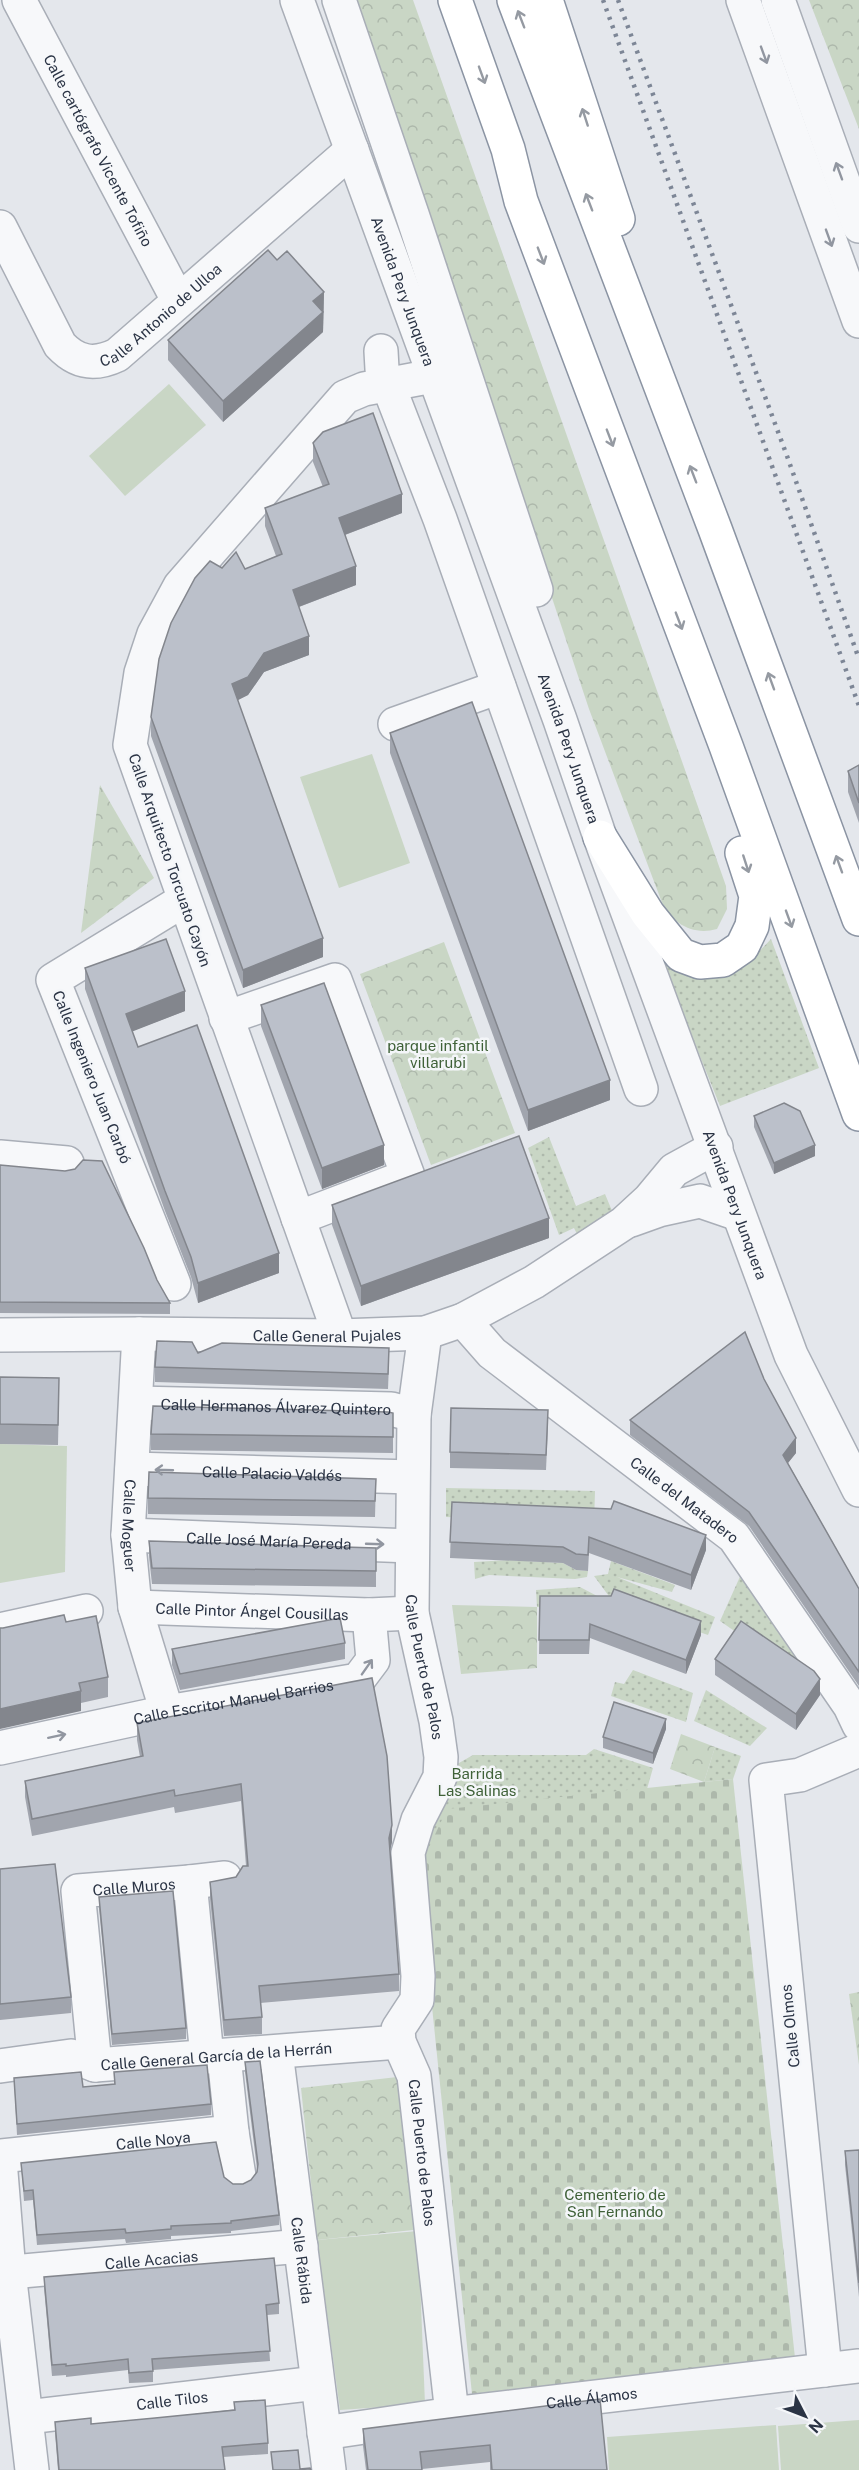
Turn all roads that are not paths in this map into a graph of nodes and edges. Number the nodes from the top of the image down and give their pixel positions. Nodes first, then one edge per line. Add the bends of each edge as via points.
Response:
1 (19, 0) edge
2 (297, 0) edge
3 (339, 0) edge
4 (454, 0) edge
5 (513, 0) edge
6 (546, 0) edge
7 (743, 0) edge
8 (778, 0) edge
9 (352, 150) junction
10 (859, 226) edge
11 (0, 227) edge
12 (178, 300) junction
13 (405, 300) junction
14 (632, 316) junction
15 (859, 321) edge
16 (381, 351) junction
17 (433, 376) junction
18 (389, 385) junction
19 (345, 397) junction
20 (499, 687) junction
21 (560, 720) junction
22 (396, 724) dead end
23 (726, 746) junction
24 (600, 837) junction
25 (184, 900) junction
26 (859, 919) edge
27 (226, 1018) junction
28 (641, 1089) dead end
29 (692, 1089) junction
30 (859, 1114) edge
31 (0, 1157) edge
32 (720, 1159) junction
33 (67, 1163) dead end
34 (674, 1170) junction
35 (660, 1210) junction
36 (738, 1214) junction
37 (298, 1218) junction
38 (624, 1223) junction
39 (174, 1284) dead end
40 (463, 1320) junction
41 (425, 1333) junction
42 (139, 1334) junction
43 (0, 1335) edge
44 (340, 1335) junction
45 (136, 1403) junction
46 (414, 1415) junction
47 (132, 1469) junction
48 (412, 1477) junction
49 (859, 1490) edge
50 (128, 1535) junction
51 (411, 1546) junction
52 (135, 1607) junction
53 (86, 1611) dead end
54 (412, 1613) junction
55 (369, 1615) junction
56 (0, 1630) edge
57 (167, 1712) junction
58 (859, 1725) edge
59 (0, 1748) edge
60 (859, 1750) edge
61 (225, 1878) edge
62 (190, 1882) junction
63 (399, 2042) junction
64 (276, 2052) junction
65 (215, 2056) junction
66 (95, 2065) junction
67 (0, 2066) edge
68 (232, 2132) junction
69 (0, 2158) edge
70 (239, 2176) dead end
71 (300, 2246) junction
72 (5, 2273) edge
73 (859, 2366) edge
74 (825, 2370) junction
75 (317, 2383) junction
76 (452, 2414) junction
77 (27, 2417) junction
78 (324, 2433) junction
79 (32, 2470) edge
80 (329, 2470) edge

1 - 12 street, Calle cartógrafo Vicente Tofiño
2 - 9 street, Avenida Pery Junquera
3 - 21 street via 559,656
4 -> 23 highway via 508,149 521,201
14 -> 5 highway
14 -> 6 highway via 628,248
7 -> 15 street
10 -> 8 street
9 - 12 street, Calle Antonio de Ulloa
9 - 13 street, Avenida Pery Junquera
11 - 12 street, Calle Antonio de Ulloa via 60,345 80,360 92,363 117,355
13 - 16 street, Calle Arquitecto Torcuato Cayón
13 - 17 street, Avenida Pery Junquera
26 -> 14 highway
16 - 18 street via 382,369
16 - 19 street, Calle Arquitecto Torcuato Cayón via 347,388
17 - 18 street
17 - 21 street, Avenida Pery Junquera
18 - 19 street
18 - 20 street
19 - 25 street, Calle Arquitecto Torcuato Cayón via 180,586 154,634 141,673 130,745
20 - 22 street
20 - 28 street
21 - 24 street, Avenida Pery Junquera
23 -> 24 highway via 728,810 756,896 752,926 742,946 723,960 700,962 681,956 648,914
23 -> 30 highway
24 - 29 street, Avenida Pery Junquera
25 - 27 street, Calle Arquitecto Torcuato Cayón
25 - 39 street, Calle Ingeniero Juan Carbó via 53,980
27 - 37 street, Calle Arquitecto Torcuato Cayón
27 - 37 street via 335,980 408,1176
29 - 32 street, Avenida Pery Junquera
29 - 34 street via 686,1142
31 - 33 street
32 - 34 street
32 - 35 street
32 - 36 street, Avenida Pery Junquera
34 - 38 street
35 - 36 street via 700,1201
35 - 38 street
36 - 49 street, Avenida Pery Junquera via 791,1355
37 - 44 street, Calle Arquitecto Torcuato Cayón
38 - 40 street, Calle General Pujales via 534,1282
40 - 41 street, Calle General Pujales
40 - 58 street, Calle del Matadero via 492,1353 734,1537 850,1706
41 - 44 street, Calle General Pujales
41 - 46 street, Calle Puerto de Palos
42 - 43 street, Calle General Pujales
42 - 44 street, Calle General Pujales
42 - 45 street, Calle Moguer
45 - 46 street, Calle Hermanos Álvarez Quintero via 391,1409
45 - 47 street, Calle Moguer
46 - 48 street, Calle Puerto de Palos
48 -> 47 street, Calle Palacio Valdés
47 - 50 street, Calle Moguer
48 - 51 street, Calle Puerto de Palos
50 -> 51 street, Calle José María Pereda
50 - 52 street, Calle Moguer
51 - 54 street, Calle Puerto de Palos
52 - 55 street, Calle Pintor Ángel Cousillas
52 - 57 street, Calle Moguer
53 - 56 street
54 - 55 street
54 - 63 street, Calle Puerto de Palos via 441,1757 440,1777 418,1820 408,1853 418,1984 417,2000 398,2030
57 -> 55 street, Calle Escritor Manuel Barrios via 358,1680 373,1660
59 -> 57 street, Calle Escritor Manuel Barrios
60 - 74 street, Calle Olmos via 800,1775 766,1780
61 - 62 street
62 - 65 street, Calle Muros
62 - 66 street, Calle Muros via 78,1891
63 - 64 street, Calle General García de la Herrán
63 - 76 street, Calle Puerto de Palos via 414,2076
64 - 65 street, Calle General García de la Herrán
64 - 71 street, Calle Rábida
65 - 66 street, Calle General García de la Herrán
65 - 68 street
66 - 67 street, Calle General García de la Herrán via 71,2056
68 - 69 street, Calle Noya
68 - 70 street
69 - 72 street
71 - 72 street, Calle Acacias
71 - 75 street, Calle Rábida
72 - 77 street
73 - 74 street, Calle Álamos
74 - 76 street, Calle Álamos
75 - 77 street, Calle Tilos
75 - 78 street, Calle Rábida
76 - 78 street, Calle Álamos
77 - 79 street
78 - 80 street, Calle Rábida

